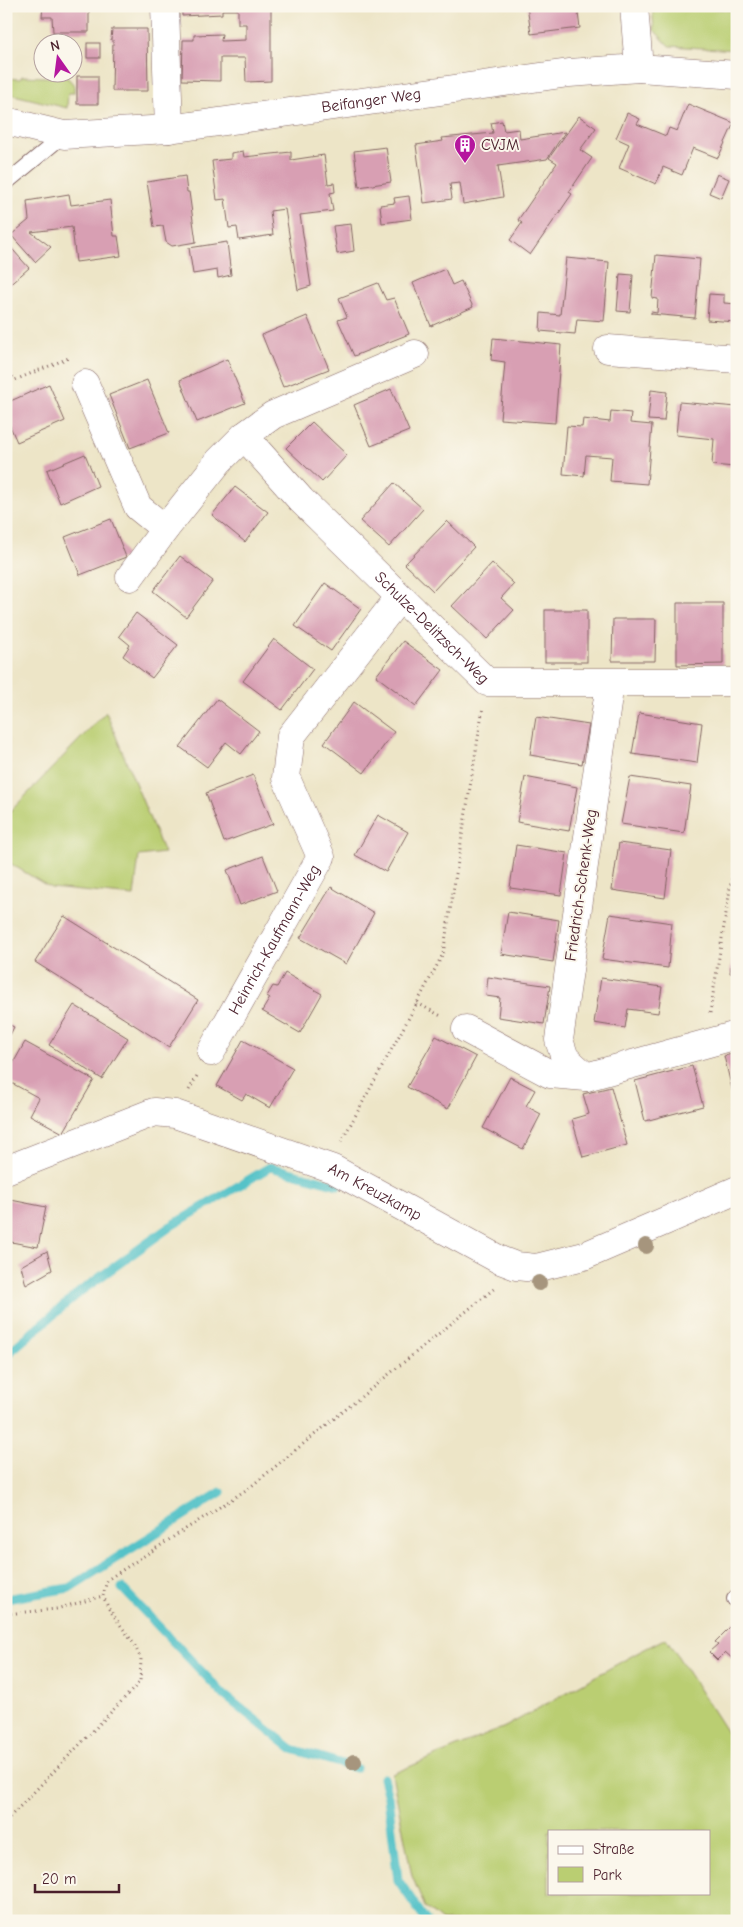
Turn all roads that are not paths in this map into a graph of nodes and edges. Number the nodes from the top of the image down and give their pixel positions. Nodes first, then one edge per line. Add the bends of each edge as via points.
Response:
1 (165, 6) edge
2 (634, 6) edge
3 (639, 68) junction
4 (737, 75) edge
5 (6, 121) edge
6 (169, 129) junction
7 (64, 135) junction
8 (6, 183) edge
9 (608, 349) dead end
10 (416, 354) dead end
11 (737, 359) edge
12 (85, 384) road end
13 (244, 436) junction
14 (165, 530) junction
15 (130, 577) dead end
16 (400, 598) junction
17 (737, 682) edge
18 (610, 683) junction
19 (466, 1029) dead end
20 (737, 1035) edge
21 (211, 1052) road end
22 (586, 1077) junction
23 (6, 1170) edge
24 (737, 1190) edge

1 - 6 street
2 - 3 street
3 - 4 street, Beifanger Weg
3 - 6 street, Beifanger Weg via 568,73
5 - 7 street, Beifanger Weg
6 - 7 street, Beifanger Weg
7 - 8 lane
9 - 11 street
10 - 13 street via 273,414
12 - 14 street via 138,507
13 - 14 street via 219,461
13 - 16 street, Schulze-Delitzsch-Weg via 301,500
14 - 15 street
16 - 18 street, Schulze-Delitzsch-Weg via 487,682
16 - 21 street, Heinrich-Kaufmann-Weg via 291,736 286,778 321,857
17 - 18 street, Schulze-Delitzsch-Weg
18 - 22 street, Friedrich-Schenk-Weg via 559,1040 565,1058
19 - 22 street via 550,1074
20 - 22 street
23 - 24 street, Am Kreuzkamp via 154,1112 175,1114 328,1167 500,1260 536,1268 584,1256

